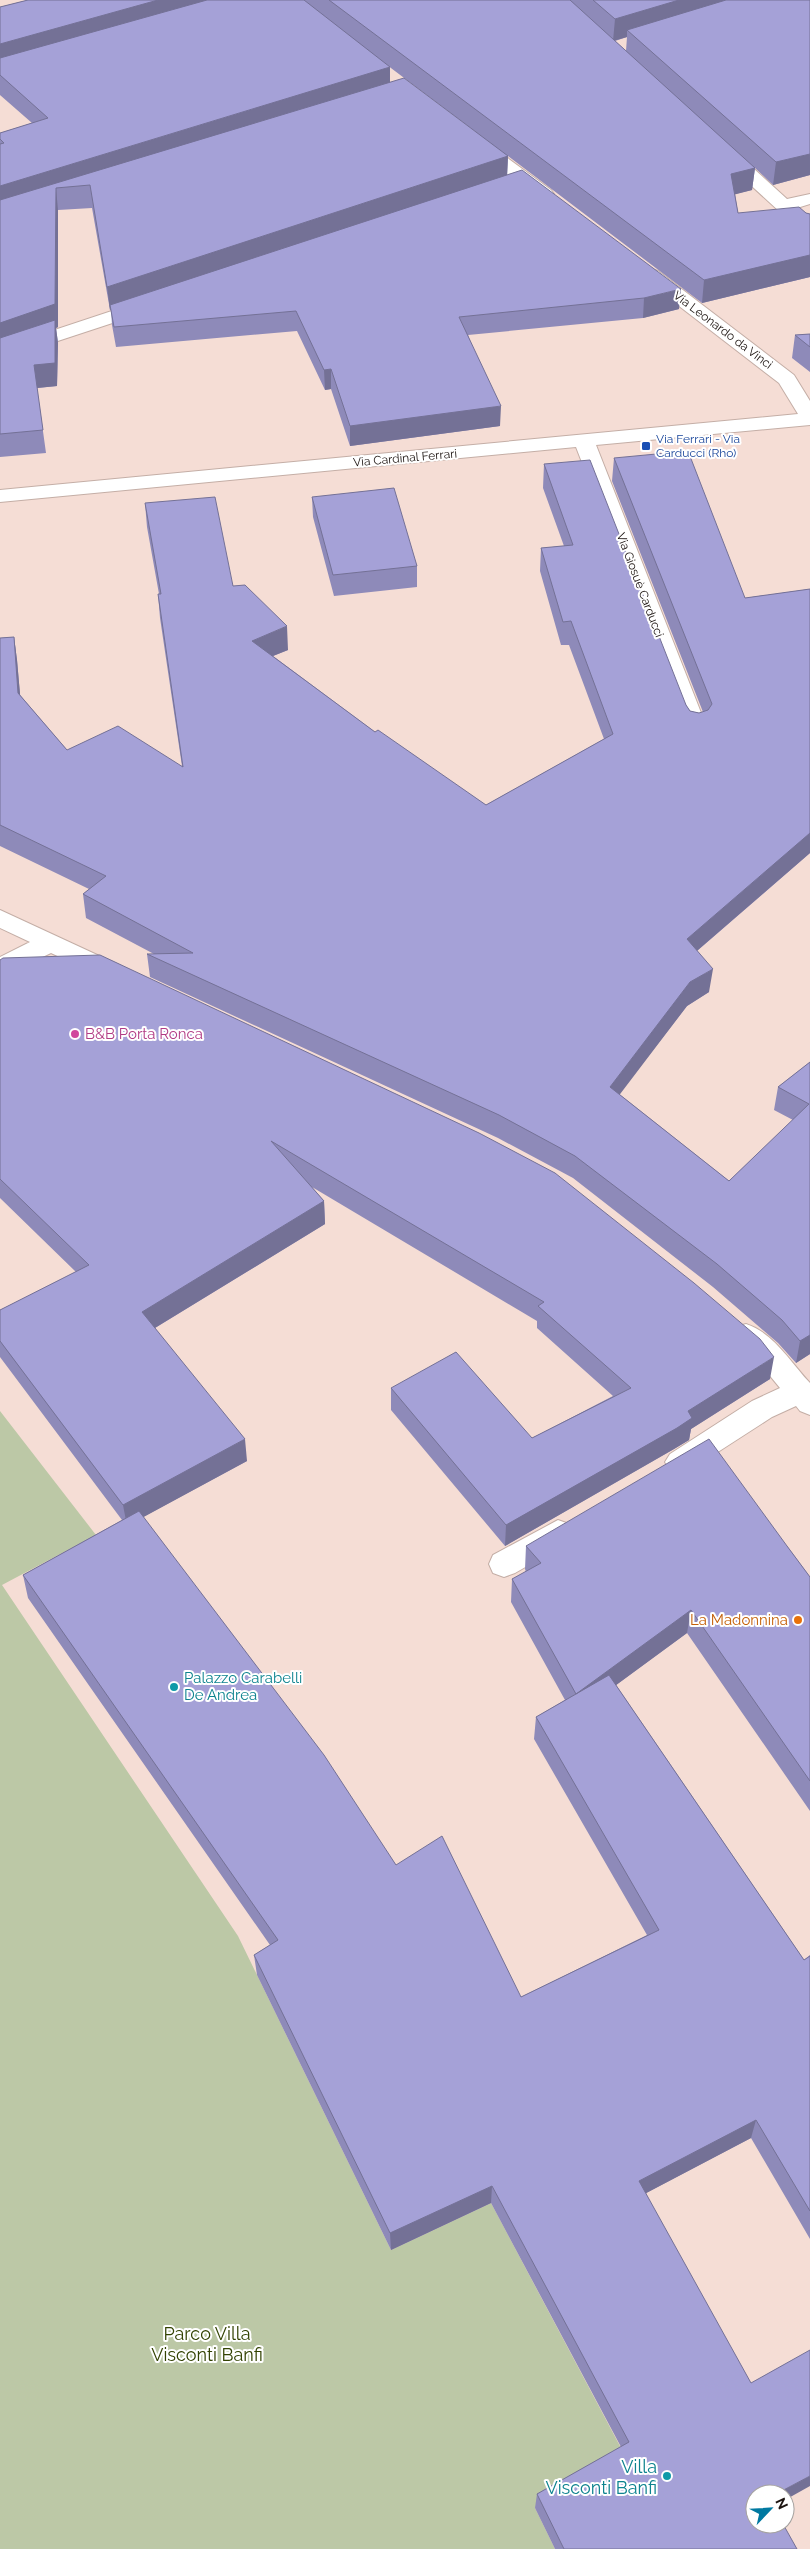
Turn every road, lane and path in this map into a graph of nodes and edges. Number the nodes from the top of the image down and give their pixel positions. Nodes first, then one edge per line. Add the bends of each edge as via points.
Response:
1 (462, 133) edge
2 (712, 141) edge
3 (526, 180) junction
4 (508, 186) edge
5 (810, 199) edge
6 (558, 204) edge
7 (783, 206) junction
8 (810, 230) edge
9 (637, 264) edge
10 (169, 298) edge
11 (0, 354) edge
12 (810, 418) edge
13 (584, 441) junction
14 (0, 496) edge
15 (696, 728) edge
16 (0, 918) edge
17 (51, 942) junction
18 (0, 968) edge
19 (138, 984) edge
20 (731, 1321) edge
21 (806, 1397) edge
22 (659, 1474) edge
23 (582, 1519) edge
24 (504, 1564) dead end

1 - 3 street
2 - 7 street
3 - 4 street
3 - 6 street
5 - 7 street
7 - 8 street
9 - 12 street, Via Leonardo da Vinci via 787,378
10 - 11 street
12 - 13 street, Via Cardinal Ferrari
13 - 14 street, Via Cardinal Ferrari
13 - 15 street, Via Giosuè Carducci
16 - 17 street
17 - 18 street
17 - 19 street
20 - 21 street via 767,1352
21 - 22 street via 762,1409
23 - 24 street

